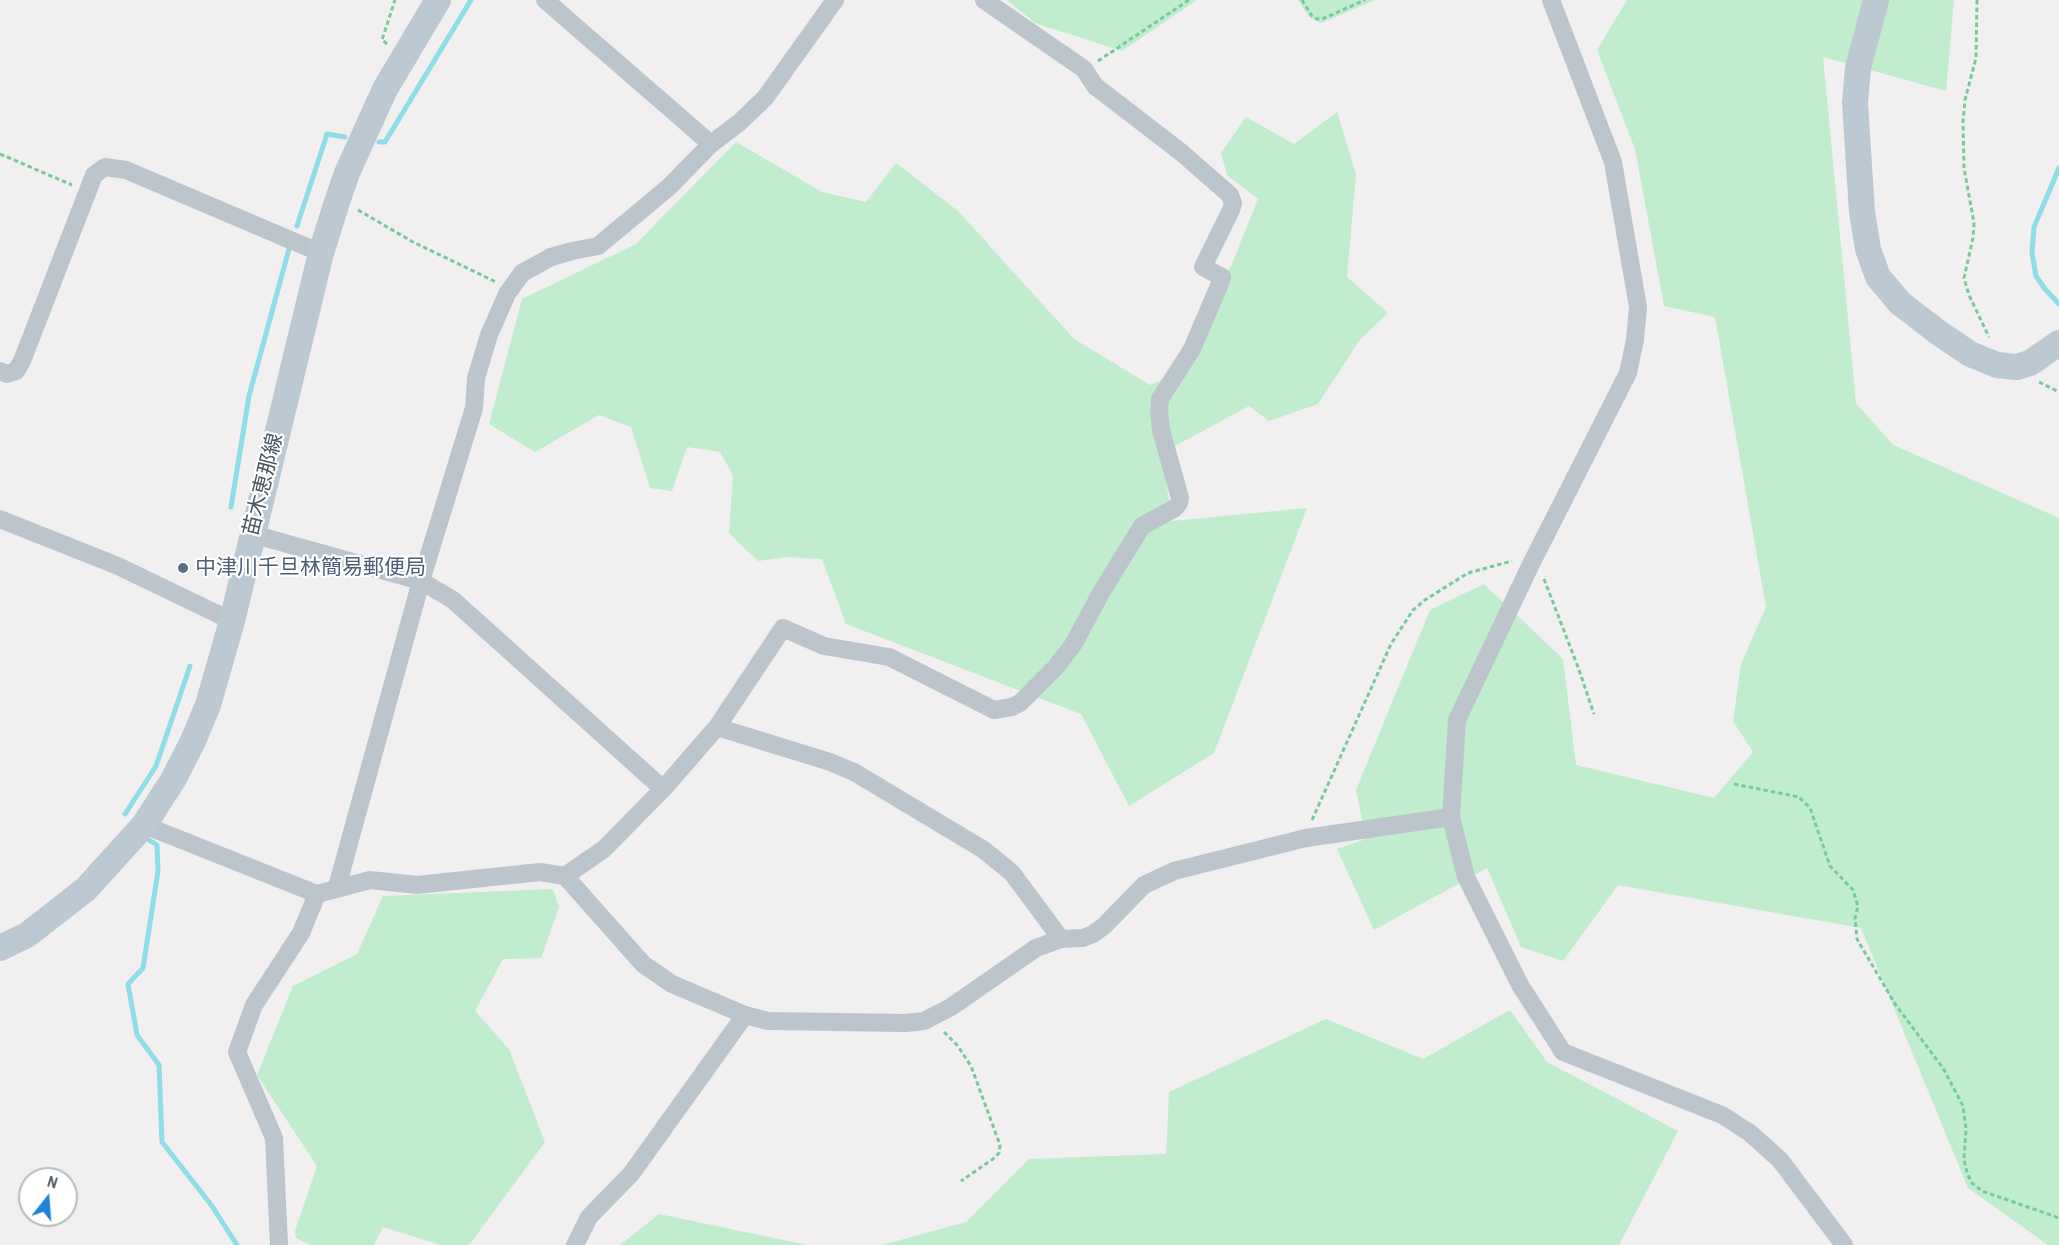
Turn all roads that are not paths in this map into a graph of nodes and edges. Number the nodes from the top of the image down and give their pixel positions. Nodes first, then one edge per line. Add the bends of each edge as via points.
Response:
1 (438, 0) edge
2 (544, 0) edge
3 (835, 0) edge
4 (984, 0) edge
5 (1551, 0) edge
6 (1875, 0) edge
7 (711, 144) junction
8 (321, 253) junction
9 (2051, 349) edge
10 (0, 371) edge
11 (0, 519) edge
12 (252, 534) junction
13 (421, 581) junction
14 (232, 621) junction
15 (717, 727) junction
16 (663, 789) junction
17 (1451, 817) junction
18 (144, 825) junction
19 (565, 876) junction
20 (337, 887) junction
21 (317, 894) junction
22 (1061, 939) junction
23 (0, 948) edge
24 (745, 1015) junction
25 (279, 1245) edge
26 (574, 1245) edge
27 (1844, 1245) edge

1 - 8 main road, 苗木恵那線 via 386,89 347,173
2 - 7 street
3 - 7 street via 765,98
4 - 15 street via 1084,69 1095,86 1182,153 1233,202 1203,267 1222,277 1221,281 1192,349 1160,399 1161,430 1179,503 1142,526 1073,645 1020,704 994,710 889,657 824,646 783,628
5 - 17 street via 1613,162 1638,307 1635,340 1628,373 1457,720
6 - 9 main road via 1858,68 1855,103 1862,212 1878,278 1900,303 1970,354 1997,365 2017,367
7 - 13 street via 669,187 598,246 551,257 522,273 510,290 489,335 476,378 474,408
8 - 10 street via 126,170 105,167 93,174 22,361 16,371
8 - 12 main road, 苗木恵那線
11 - 14 street via 118,566
12 - 13 street
12 - 14 main road, 苗木恵那線
13 - 16 street via 453,600
13 - 20 street
14 - 18 main road, 苗木恵那線 via 208,705 193,741
15 - 16 street
15 - 22 street via 854,772 984,850 1012,873
16 - 19 street via 604,849
17 - 22 street via 1306,838 1174,871 1143,885 1093,934
17 - 27 street via 1466,877 1520,985 1563,1052 1722,1115 1750,1133 1780,1160
18 - 21 street
18 - 23 main road, 苗木恵那線 via 86,889 27,935
19 - 20 street via 540,872 417,885 370,880
19 - 24 street via 643,964 672,984
20 - 21 street
21 - 25 street via 301,933 254,1005 237,1052 274,1138
22 - 24 street via 1036,948 951,1007 924,1021 768,1021
24 - 26 street via 632,1174 590,1217

